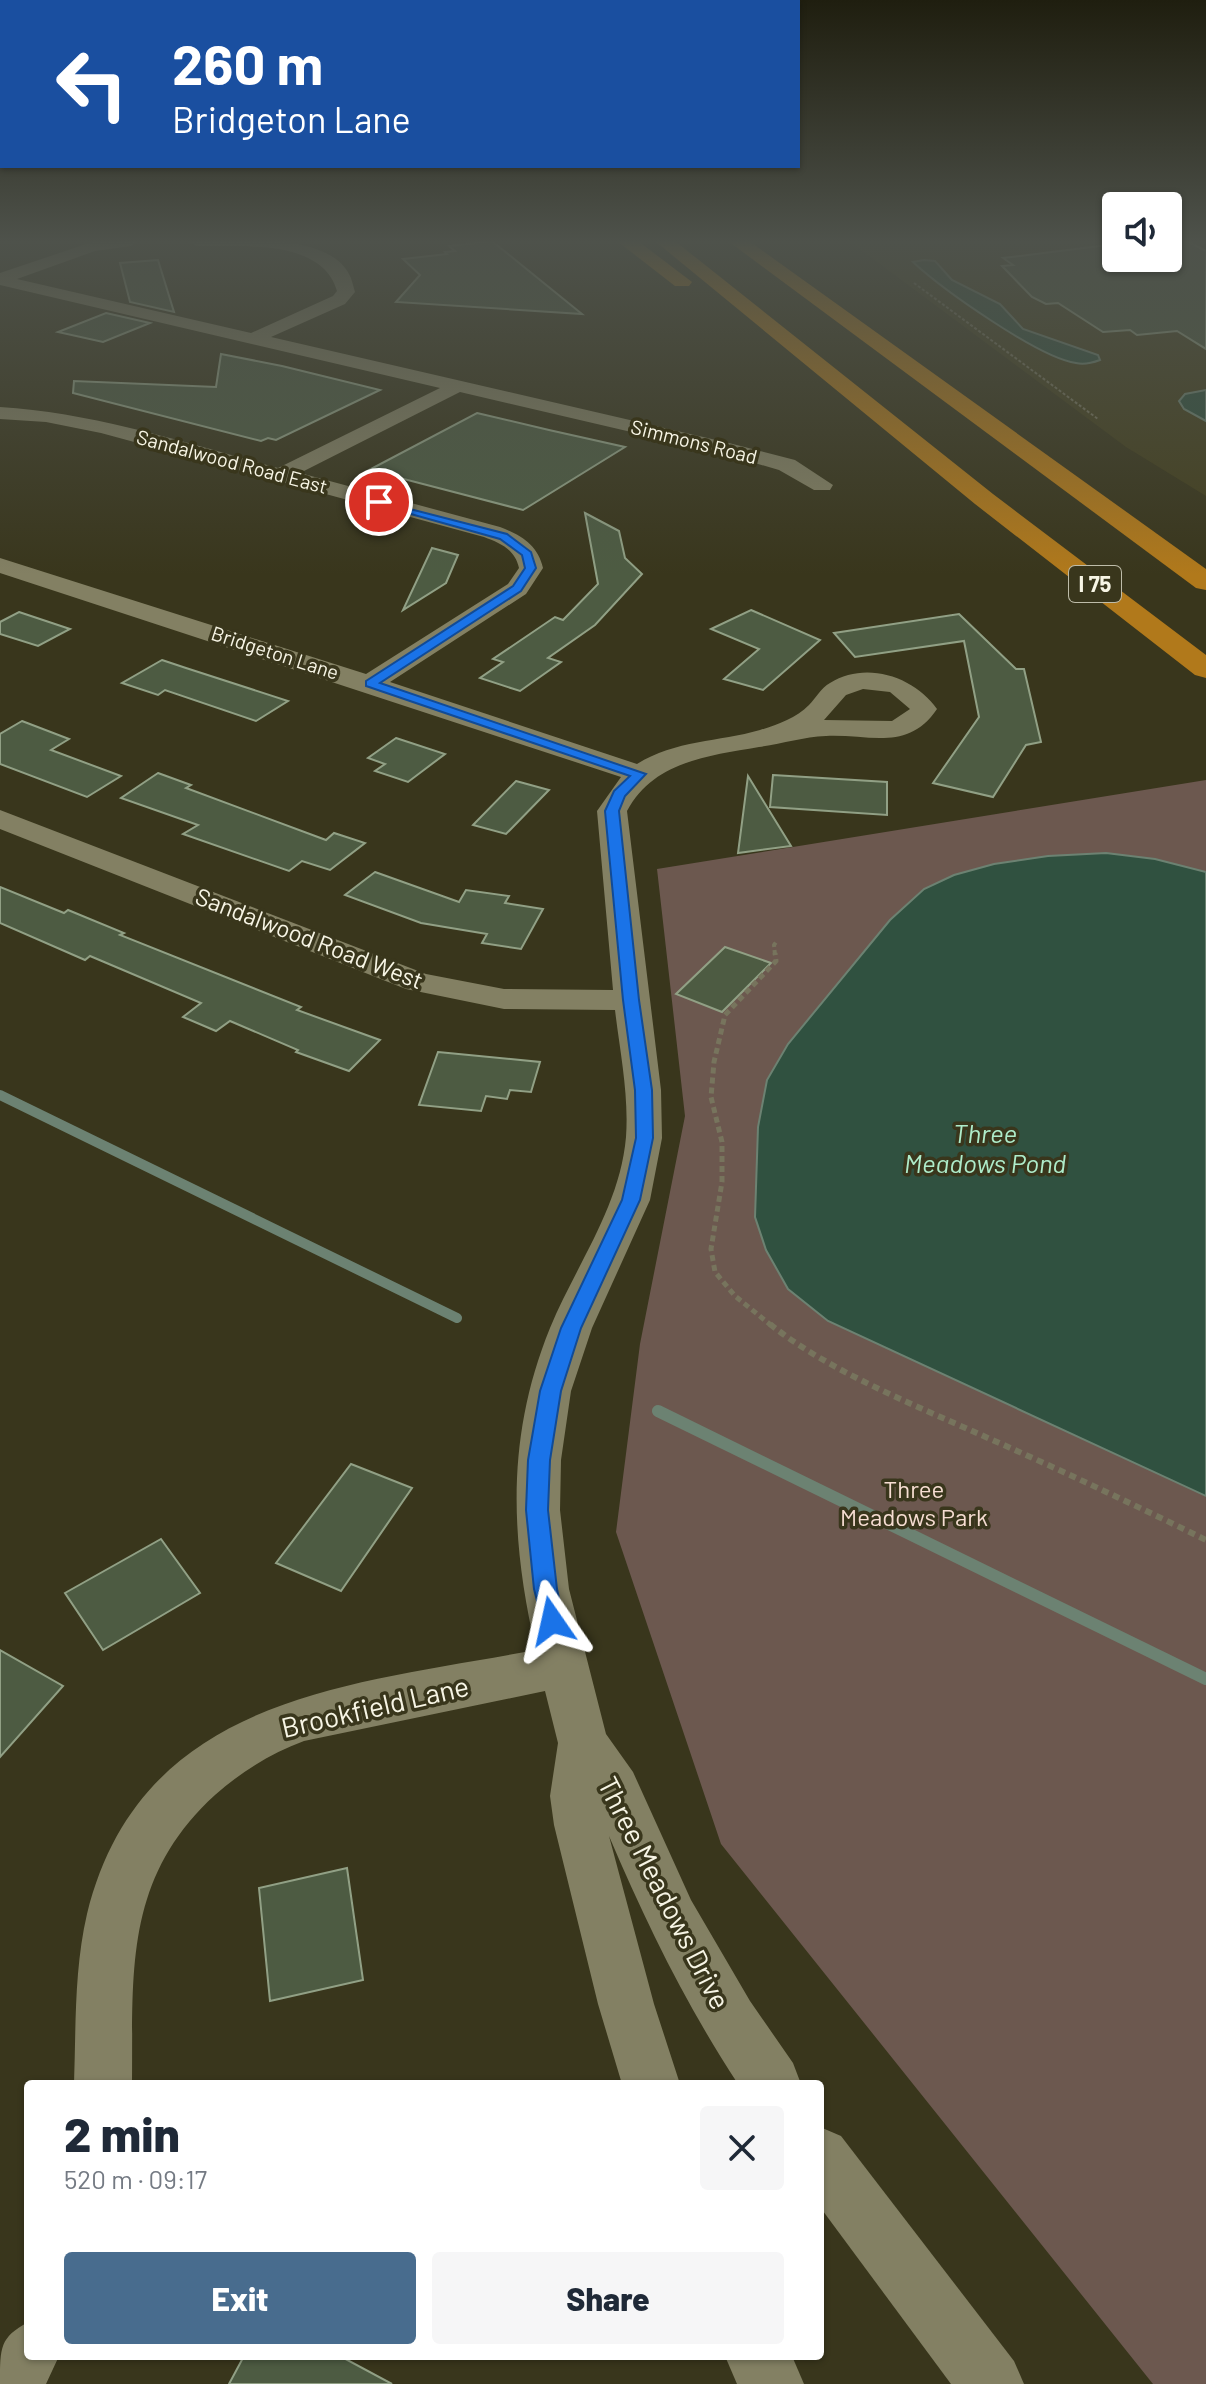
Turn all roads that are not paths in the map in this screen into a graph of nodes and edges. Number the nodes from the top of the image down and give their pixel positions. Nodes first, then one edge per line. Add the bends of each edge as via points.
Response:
1 (315, 352) edge
2 (785, 352) edge
3 (890, 352) edge
4 (458, 386) junction
5 (975, 386) dead end
6 (0, 413) edge
7 (280, 475) junction
8 (822, 485) dead end
9 (0, 565) edge
10 (1206, 566) edge
11 (1206, 582) edge
12 (1206, 669) edge
13 (370, 683) junction
14 (764, 738) dead end
15 (639, 774) junction
16 (0, 819) edge
17 (631, 1000) junction
18 (562, 1666) junction
19 (583, 1743) junction
20 (103, 2080) edge
21 (650, 2080) edge
22 (769, 2080) edge
23 (824, 2162) edge
24 (24, 2360) edge
25 (759, 2360) edge
26 (7, 2384) edge
27 (771, 2384) edge
28 (991, 2384) edge

1 - 4 street, Simmons Road
2 - 12 highway, I 75 via 942,478 984,499
3 - 11 highway
4 - 7 street
4 - 8 street, Simmons Road via 774,461
5 - 10 highway
6 - 7 street, Sandalwood Road East via 103,427
7 - 13 street, Sandalwood Road East via 492,532 527,554 531,568 517,589
9 - 13 street, Bridgeton Lane
13 - 15 street, Bridgeton Lane
14 - 15 street, Three Meadows Drive via 681,754
15 - 17 street, Three Meadows Drive via 619,794 612,811
16 - 17 street, Sandalwood Road West via 418,982 504,999
17 - 18 street, Three Meadows Drive via 643,1090 644,1138 637,1183 571,1328 550,1391 539,1460 537,1510 545,1589
18 - 19 street, Three Meadows Drive
18 - 20 street, Brookfield Lane via 289,1723 241,1746 187,1787 160,1818 121,1891 108,1954
19 - 21 street, Three Meadows Drive via 576,1796 580,1825
19 - 22 street, Three Meadows Drive via 615,1789 672,1919
23 - 28 street
24 - 26 street
25 - 27 street

